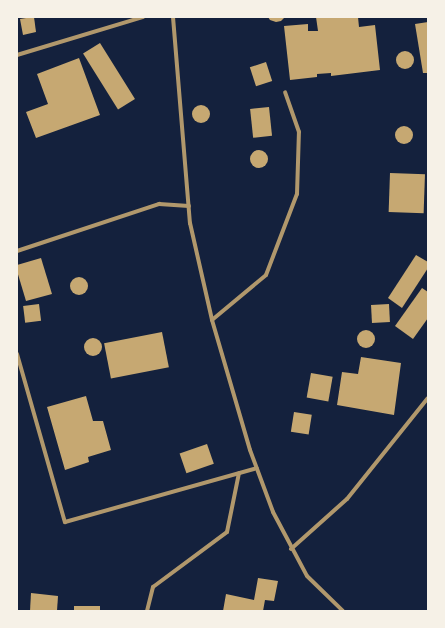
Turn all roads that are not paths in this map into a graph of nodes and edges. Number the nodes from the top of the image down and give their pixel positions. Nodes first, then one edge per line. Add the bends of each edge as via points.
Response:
1 (143, 17) edge
2 (173, 17) edge
3 (17, 54) edge
4 (285, 92) dead end
5 (189, 206) junction
6 (17, 251) edge
7 (212, 320) junction
8 (17, 354) edge
9 (428, 398) edge
10 (257, 468) junction
11 (239, 473) junction
12 (291, 549) junction
13 (146, 611) edge
14 (343, 611) edge

1 - 3 street
2 - 5 street
4 - 7 street via 299,132 297,194 266,275
5 - 6 street via 159,204
5 - 7 street via 190,223
7 - 10 street
8 - 11 street via 65,522
9 - 12 street via 347,499
10 - 11 street
10 - 12 street via 273,512
11 - 13 street via 227,532 153,587
12 - 14 street via 307,576

